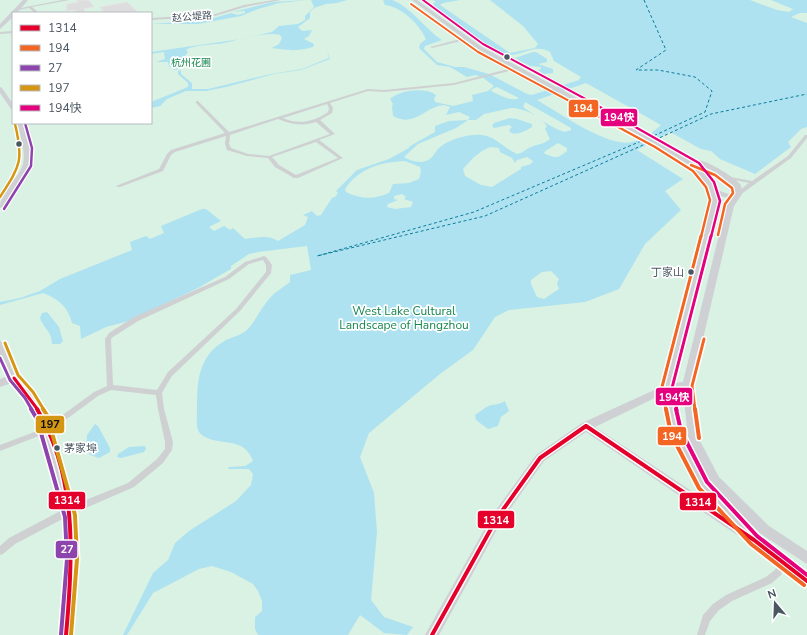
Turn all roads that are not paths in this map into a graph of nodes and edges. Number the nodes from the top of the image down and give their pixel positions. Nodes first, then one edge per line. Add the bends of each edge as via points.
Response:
1 (26, 0) edge
2 (67, 0) edge
3 (279, 0) edge
4 (414, 0) edge
5 (419, 0) edge
6 (54, 1) edge
7 (30, 7) junction
8 (15, 12) edge
9 (36, 12) edge
10 (12, 15) edge
11 (152, 19) edge
12 (0, 27) edge
13 (12, 32) edge
14 (0, 33) edge
15 (464, 38) junction
16 (432, 47) dead end
17 (516, 68) junction
18 (552, 86) junction
19 (0, 89) edge
20 (197, 102) dead end
21 (328, 103) junction
22 (12, 107) edge
23 (280, 118) junction
24 (318, 120) junction
25 (20, 124) edge
26 (228, 134) junction
27 (807, 136) edge
28 (316, 140) junction
29 (659, 143) junction
30 (269, 157) junction
31 (727, 177) junction
32 (706, 180) junction
33 (751, 182) junction
34 (118, 186) dead end
35 (713, 191) junction
36 (738, 194) junction
37 (0, 206) edge
38 (0, 345) edge
39 (14, 378) junction
40 (0, 383) edge
41 (687, 386) junction
42 (110, 387) junction
43 (667, 388) junction
44 (159, 393) junction
45 (586, 426) junction
46 (47, 430) junction
47 (0, 448) edge
48 (69, 511) junction
49 (765, 530) junction
50 (754, 540) junction
51 (0, 551) edge
52 (807, 558) edge
53 (782, 562) junction
54 (807, 581) edge
55 (66, 635) edge
56 (432, 635) edge
57 (701, 635) edge

1 - 8 main road
2 - 6 street
3 - 11 street, 赵公堤路 via 243,6 208,16
4 - 15 main road
5 - 18 main road via 468,38
6 - 7 street
7 - 8 street
7 - 9 street
10 - 12 main road
13 - 14 street
15 - 16 street
15 - 17 main road
17 - 18 main road
17 - 21 street via 454,84 387,91 368,90
18 - 29 main road
19 - 22 main road
20 - 26 street
21 - 23 street
21 - 24 street via 330,113
23 - 24 street via 295,124
23 - 26 street
24 - 28 street via 334,134
25 - 37 main road via 26,149 26,165
26 - 30 street via 229,149 247,155
26 - 34 street via 173,151 161,170
27 - 33 street via 788,158 764,176
28 - 30 street
28 - 30 street via 341,158 296,177 273,163
29 - 31 main road
29 - 32 main road via 696,167
31 - 32 main road via 718,176
31 - 33 street
31 - 36 main road via 737,185
32 - 35 main road
33 - 36 street
35 - 36 main road via 728,196
35 - 43 main road via 715,200
36 - 41 main road via 730,206
38 - 39 main road
39 - 40 main road
39 - 46 main road via 42,417
41 - 43 main road
41 - 49 main road via 693,436 715,481
42 - 44 street
42 - 44 street via 110,335 136,319 227,278 247,264 264,258 269,265 269,272 238,310 170,374
42 - 46 street via 96,394
43 - 45 main road
43 - 50 main road via 676,433 703,485
44 - 48 street via 169,442 168,450 160,461 131,485
45 - 50 main road
45 - 56 main road via 540,458 497,518
46 - 47 street
46 - 48 main road
48 - 51 street via 12,541
48 - 55 main road via 72,559
49 - 50 main road
49 - 52 main road
50 - 53 main road
53 - 54 main road
53 - 57 street via 782,569 777,575 714,607 702,627

